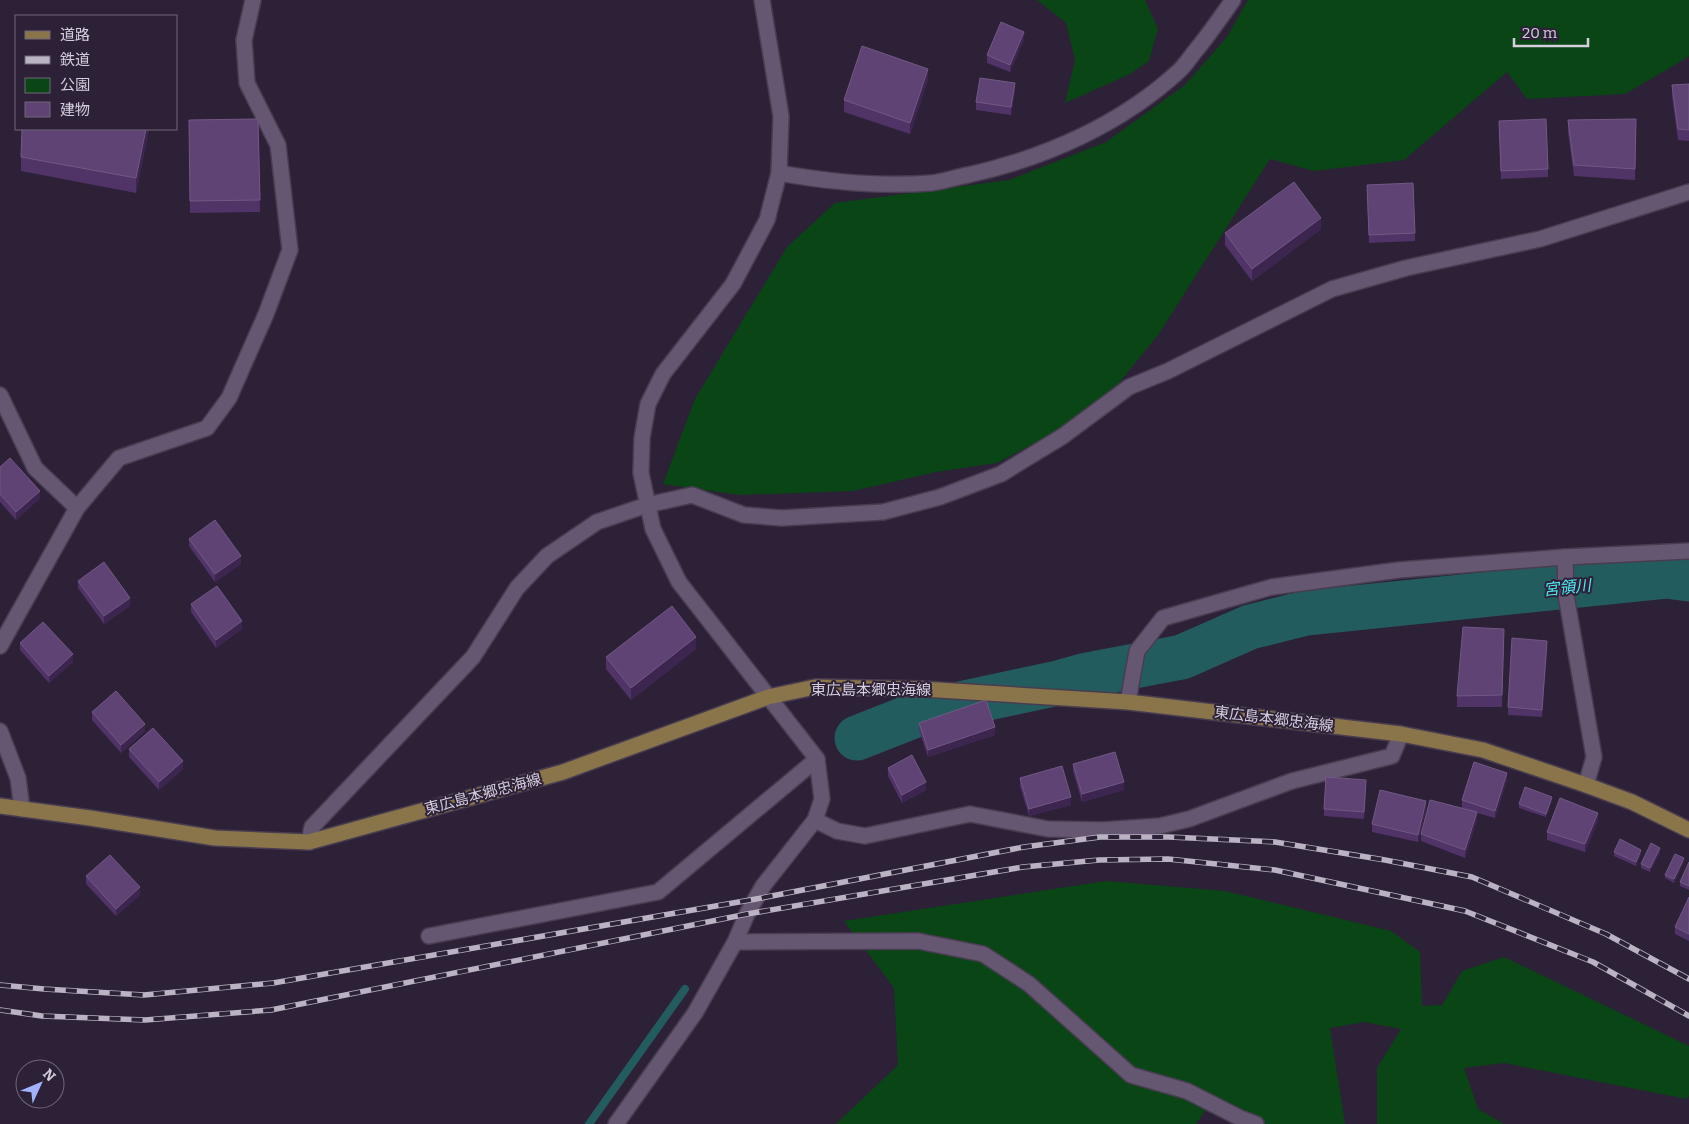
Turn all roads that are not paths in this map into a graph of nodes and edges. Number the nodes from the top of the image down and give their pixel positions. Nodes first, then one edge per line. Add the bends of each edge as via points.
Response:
1 (253, 0) edge
2 (762, 0) edge
3 (1233, 0) edge
4 (779, 173) junction
5 (1689, 192) edge
6 (0, 395) edge
7 (647, 505) junction
8 (77, 508) junction
9 (1689, 551) edge
10 (1565, 557) junction
11 (0, 646) edge
12 (768, 697) junction
13 (1128, 702) junction
14 (0, 731) edge
15 (1400, 734) junction
16 (817, 758) junction
17 (1586, 785) junction
18 (0, 806) edge
19 (22, 809) junction
20 (815, 820) junction
21 (1689, 830) edge
22 (309, 842) junction
23 (429, 936) dead end
24 (735, 942) junction
25 (616, 1124) edge
26 (1256, 1124) edge

1 - 8 street via 244,40 247,83 278,145 290,250 229,398 207,428 119,458
2 - 4 street via 781,116
3 - 4 street via 1182,68 1149,96 1067,144 998,168 932,183 872,184
4 - 7 street via 767,220 733,284 663,374 648,404 642,438 641,473
5 - 7 street via 1540,239 1406,268 1332,289 1168,371 1129,387 1063,436 1002,474 940,497 883,512 782,518 744,515 692,495
6 - 8 street via 35,468
7 - 12 street via 653,529 679,582
7 - 22 street via 597,522 547,556 517,588 473,657 312,828
8 - 11 street
9 - 10 street
10 - 13 street via 1399,570 1272,586 1163,618 1137,651
10 - 17 street via 1566,595 1594,756
12 - 13 main road, 東広島本郷忠海線 via 815,687 922,689
12 - 16 street
12 - 22 main road, 東広島本郷忠海線 via 563,772
13 - 15 main road, 東広島本郷忠海線
14 - 19 street via 18,778
15 - 17 main road, 東広島本郷忠海線 via 1483,750
15 - 20 street via 1392,756 1292,781 1189,820 1160,826 1048,829 970,814 865,836 837,831
16 - 20 street via 822,799
16 - 23 street via 658,892
17 - 21 main road, 東広島本郷忠海線 via 1632,802
18 - 19 main road, 東広島本郷忠海線
19 - 22 main road, 東広島本郷忠海線 via 215,838
20 - 24 street via 763,886
24 - 25 street via 695,1013
24 - 26 street via 918,941 982,954 1029,984 1132,1075 1187,1091

